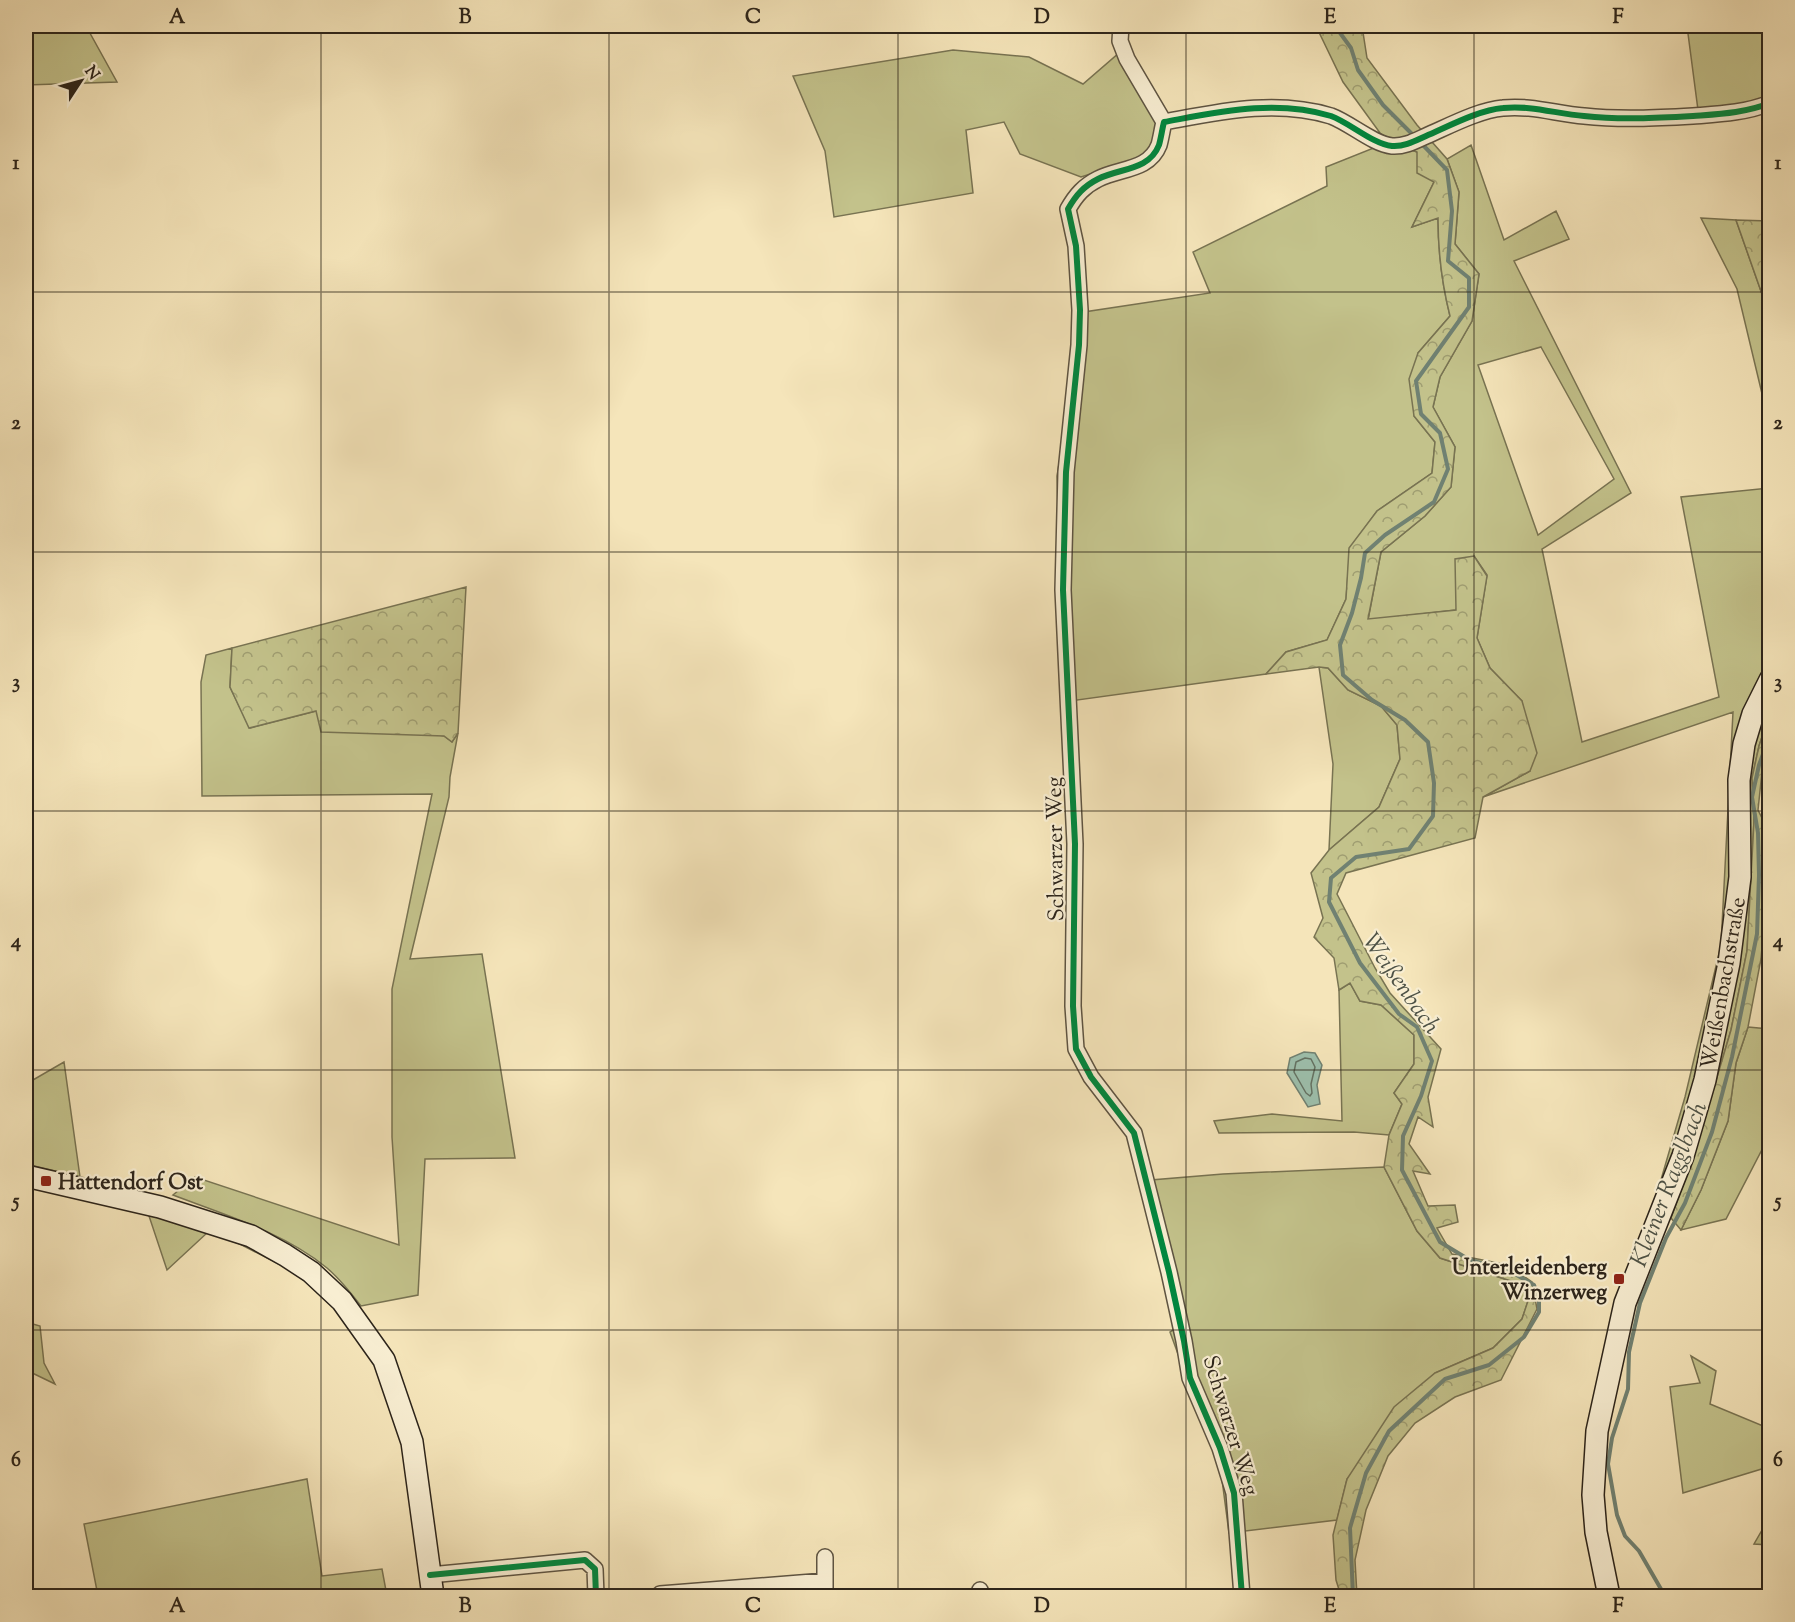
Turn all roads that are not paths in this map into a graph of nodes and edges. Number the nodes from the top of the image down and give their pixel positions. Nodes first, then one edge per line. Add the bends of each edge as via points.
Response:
1 (1121, 26) edge
2 (1770, 103) edge
3 (1164, 122) junction
4 (1770, 680) edge
5 (26, 1176) edge
6 (825, 1557) dead end
7 (430, 1575) junction
8 (825, 1589) edge
9 (660, 1594) dead end
10 (433, 1596) edge
11 (596, 1596) edge
12 (1242, 1596) edge
13 (1608, 1596) edge

1 - 3 street via 1120,41 1127,59
2 - 3 street via 1730,113 1665,118 1605,118 1529,107 1500,108 1394,146 1323,114 1268,107 1232,109
3 - 12 street, Schwarzer Weg via 1153,155 1140,166 1100,177 1085,186 1068,209 1076,246 1080,310 1066,472 1063,590 1075,844 1072,1006 1076,1049 1091,1077 1134,1133 1169,1272 1190,1378 1220,1448 1234,1493
4 - 13 main road, Weißenbachstraße via 1744,744 1739,780 1740,877 1729,963 1705,1080 1683,1156 1625,1303 1597,1431 1593,1495
5 - 7 main road via 168,1210 251,1236 311,1272 342,1300 384,1360 409,1432
6 - 8 street
7 - 10 main road
7 - 11 street via 585,1560 595,1569
8 - 9 street

